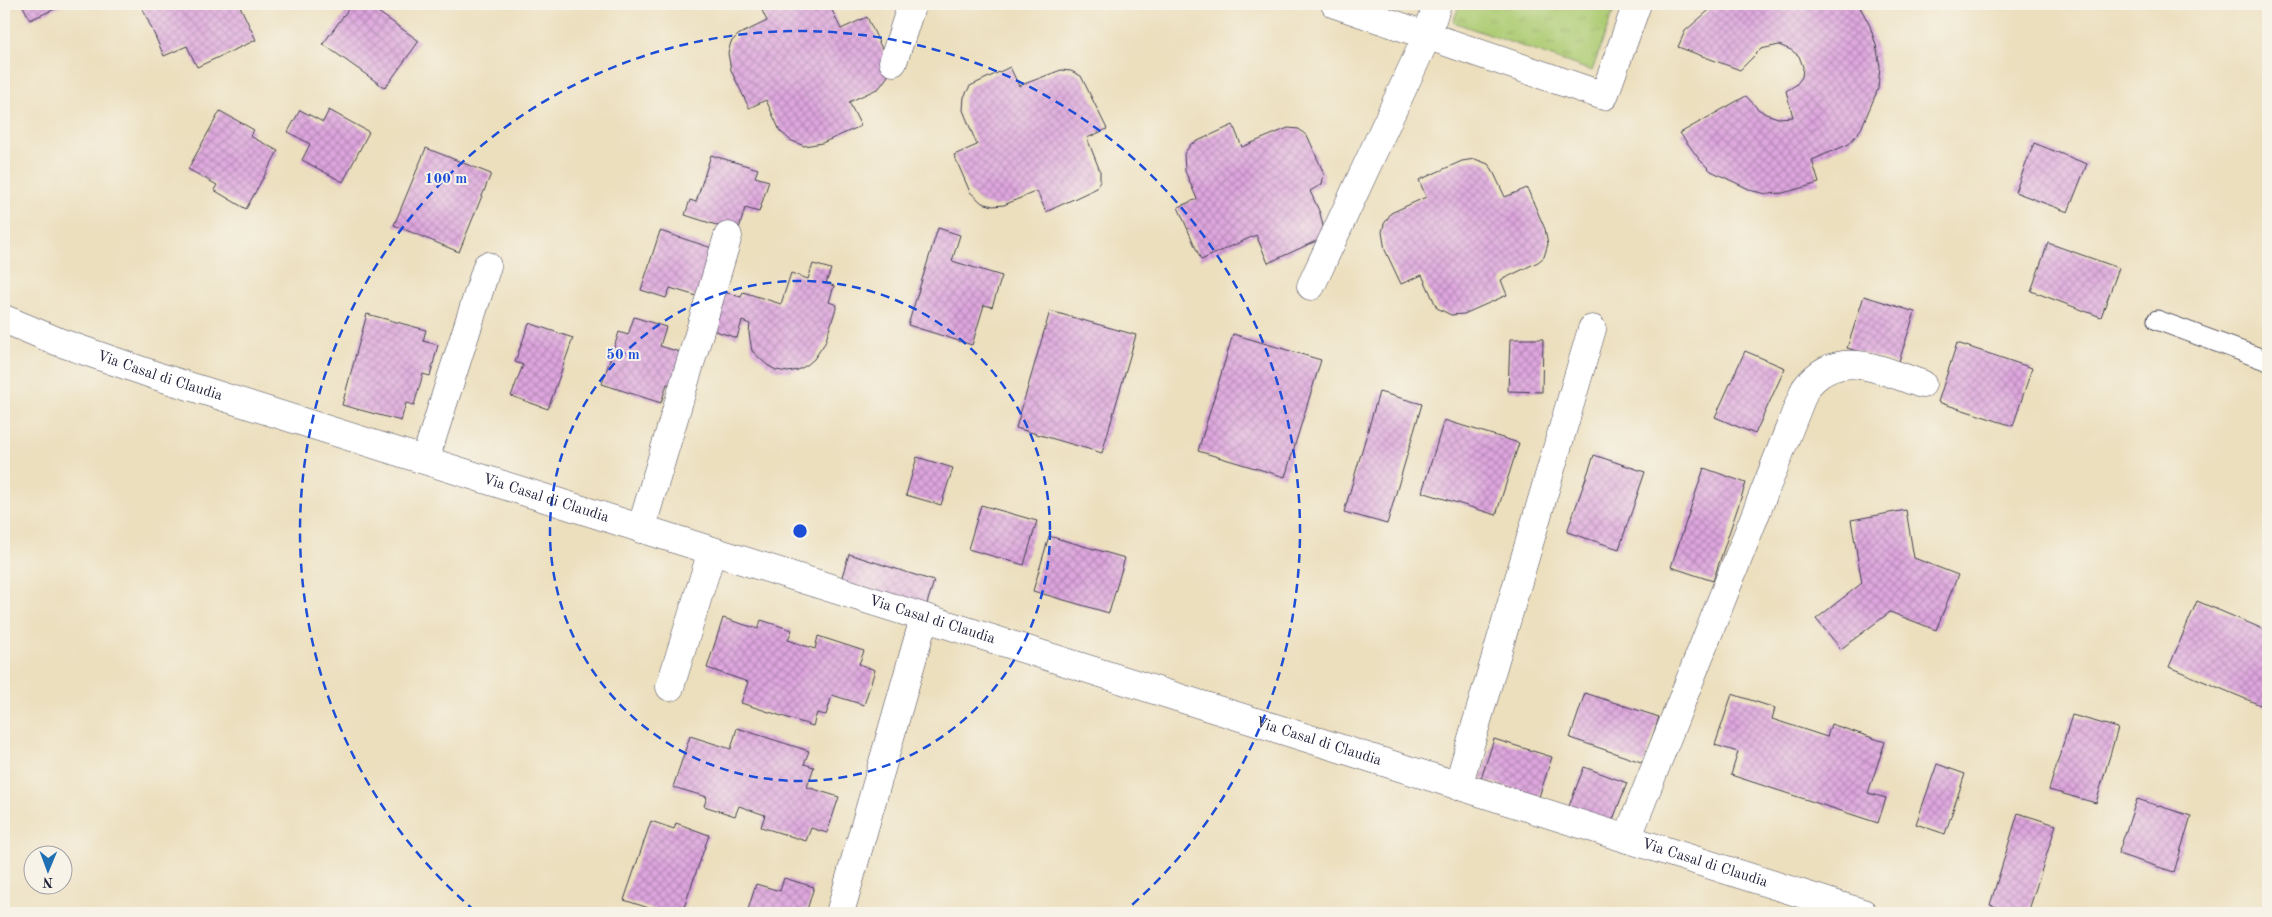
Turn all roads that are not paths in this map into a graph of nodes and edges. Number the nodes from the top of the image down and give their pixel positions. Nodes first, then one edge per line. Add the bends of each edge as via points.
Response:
1 (912, 4) edge
2 (1335, 4) edge
3 (1437, 4) edge
4 (1637, 4) edge
5 (1427, 36) junction
6 (893, 62) dead end
7 (728, 236) dead end
8 (487, 266) dead end
9 (1311, 286) dead end
10 (4, 319) edge
11 (2157, 320) dead end
12 (1592, 330) dead end
13 (2268, 361) edge
14 (1922, 384) dead end
15 (425, 460) junction
16 (642, 529) junction
17 (712, 551) junction
18 (924, 618) junction
19 (670, 687) dead end
20 (1458, 786) junction
21 (1627, 839) junction
22 (840, 913) edge
23 (1863, 913) edge

1 - 6 street
2 - 5 street
3 - 5 street
4 - 5 street via 1604,96
5 - 9 street
7 - 16 street
8 - 15 street
10 - 15 street, Via Casal di Claudia via 150,374
11 - 13 lane
12 - 20 street
14 - 21 street via 1869,366 1844,364 1821,372 1805,389
15 - 16 street, Via Casal di Claudia
16 - 17 street, Via Casal di Claudia
17 - 18 street, Via Casal di Claudia
17 - 19 street
18 - 20 street, Via Casal di Claudia
18 - 22 street
20 - 21 street, Via Casal di Claudia
21 - 23 street, Via Casal di Claudia

